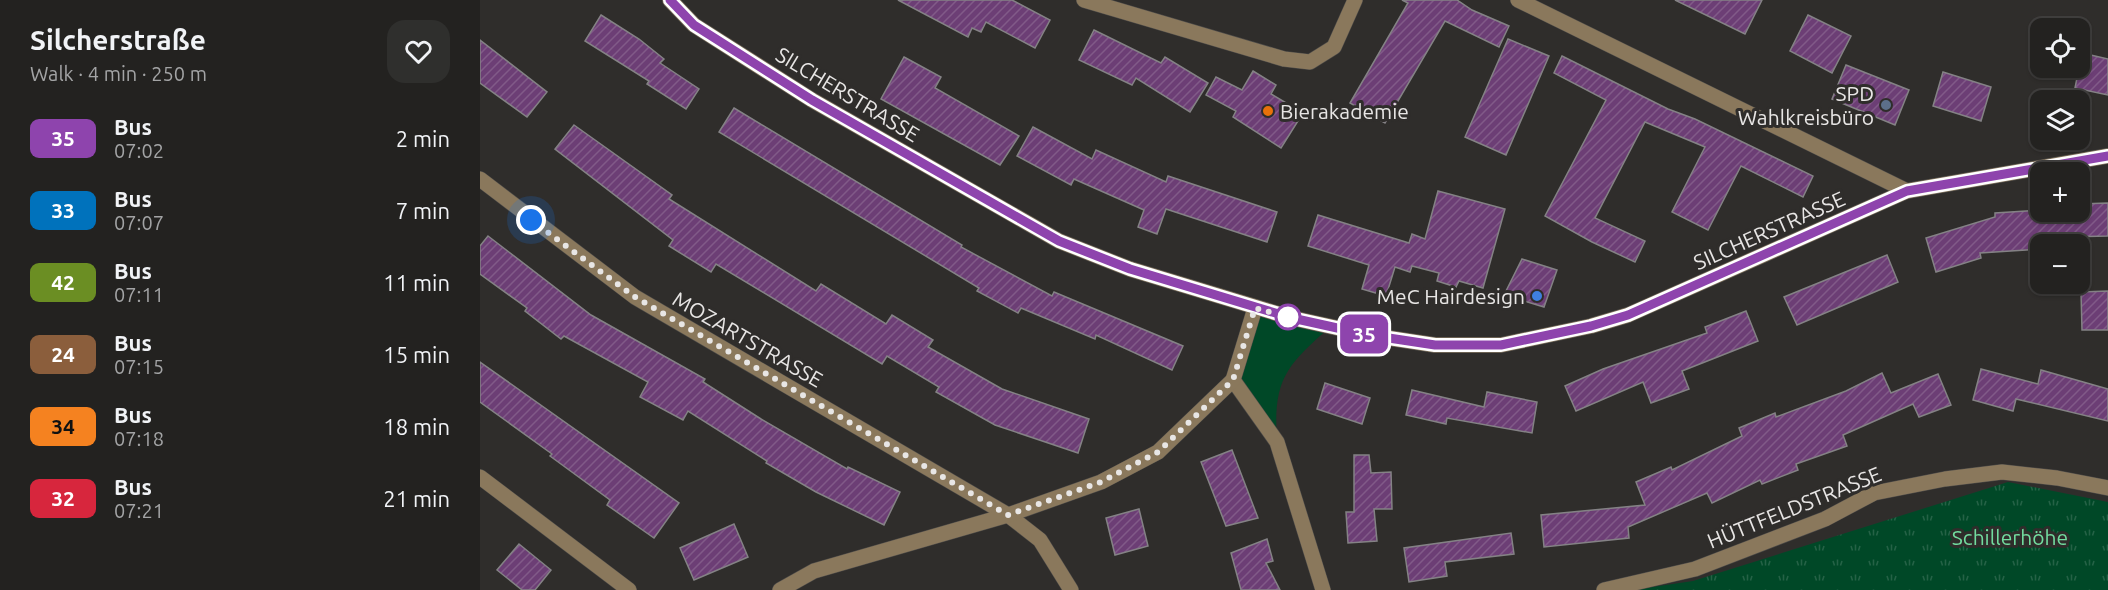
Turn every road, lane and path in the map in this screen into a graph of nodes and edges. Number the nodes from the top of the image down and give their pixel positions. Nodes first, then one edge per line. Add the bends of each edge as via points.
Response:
1 (670, 0) edge
2 (1084, 0) edge
3 (1355, 0) edge
4 (1518, 0) edge
5 (2108, 156) edge
6 (480, 179) edge
7 (1907, 191) junction
8 (1255, 308) junction
9 (1233, 380) junction
10 (480, 477) edge
11 (2108, 488) edge
12 (1008, 515) junction
13 (629, 590) edge
14 (780, 590) edge
15 (1071, 590) edge
16 (1323, 590) edge
17 (1604, 590) edge

1 - 8 street, SILCHERSTRASSE via 694,25 812,100 1059,241 1130,269
2 - 3 street via 1284,59 1310,62 1334,47
4 - 7 street
5 - 7 street, SILCHERSTRASSE
6 - 12 street, MOZARTSTRASSE via 635,297
7 - 8 street, SILCHERSTRASSE via 1628,315 1501,345 1435,345 1380,337
8 - 9 street
9 - 12 street via 1158,452 1101,482
9 - 16 street via 1277,442
10 - 13 street
11 - 17 street, HÜTTFELDSTRASSE via 2002,472 1874,493 1825,519 1695,569
12 - 14 street via 814,571
12 - 15 street, MOZARTSTRASSE via 1040,540

